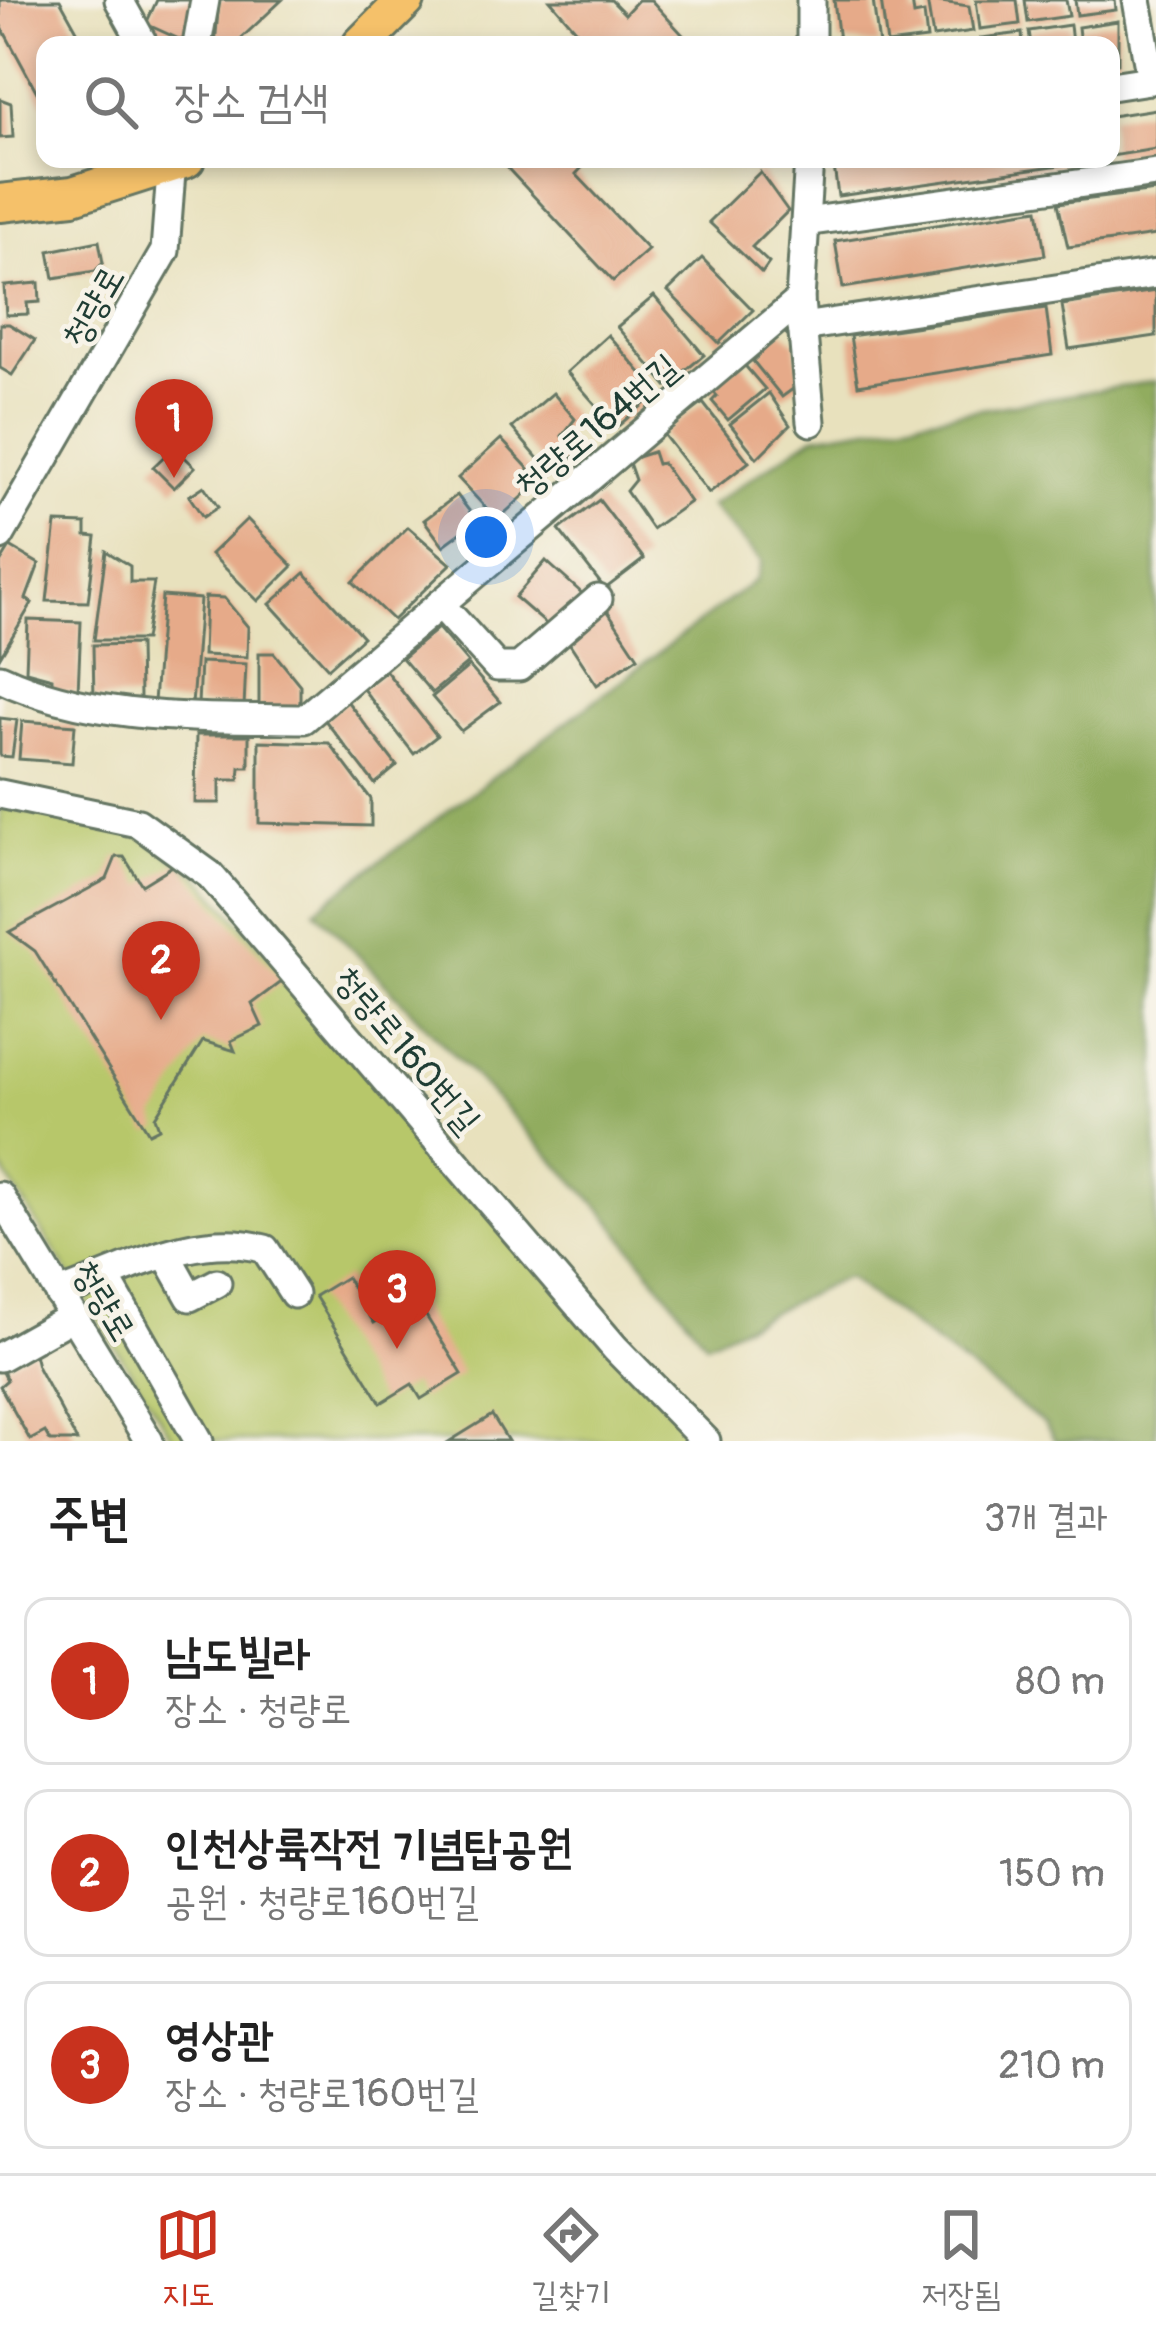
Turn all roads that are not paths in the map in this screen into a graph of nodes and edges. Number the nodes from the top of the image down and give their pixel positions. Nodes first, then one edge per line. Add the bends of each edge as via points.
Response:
1 (119, 0) edge
2 (205, 0) edge
3 (406, 0) edge
4 (812, 0) edge
5 (1137, 0) edge
6 (139, 36) edge
7 (199, 36) edge
8 (370, 36) edge
9 (811, 36) edge
10 (1153, 80) edge
11 (1120, 85) edge
12 (153, 168) edge
13 (176, 168) edge
14 (808, 168) edge
15 (1156, 173) edge
16 (0, 203) edge
17 (805, 222) junction
18 (1156, 274) edge
19 (801, 314) junction
20 (811, 422) dead end
21 (0, 536) edge
22 (598, 599) dead end
23 (440, 604) junction
24 (0, 678) edge
25 (0, 794) edge
26 (0, 1196) edge
27 (167, 1256) junction
28 (106, 1277) junction
29 (217, 1283) dead end
30 (294, 1294) dead end
31 (66, 1305) junction
32 (0, 1357) edge
33 (149, 1441) edge
34 (199, 1441) edge
35 (706, 1441) edge

1 - 6 street
2 - 7 street
3 - 8 main road
4 - 9 street
5 - 10 street
10 - 11 street
12 - 16 main road via 74,195
13 - 21 street, 청량로 via 165,251
14 - 17 street
15 - 17 street
17 - 19 street
18 - 19 street
19 - 20 street
19 - 23 street, 청량로164번길
22 - 23 street via 507,669 497,668
23 - 24 street, 청량로164번길 via 304,719 150,715 39,696
25 - 35 street, 청량로160번길 via 138,824 210,875 615,1348
26 - 31 street, 청량로
27 - 28 street
27 - 29 street via 190,1297
27 - 30 street via 205,1242 266,1249
28 - 31 street
28 - 34 street
31 - 32 street
31 - 33 street, 청량로

